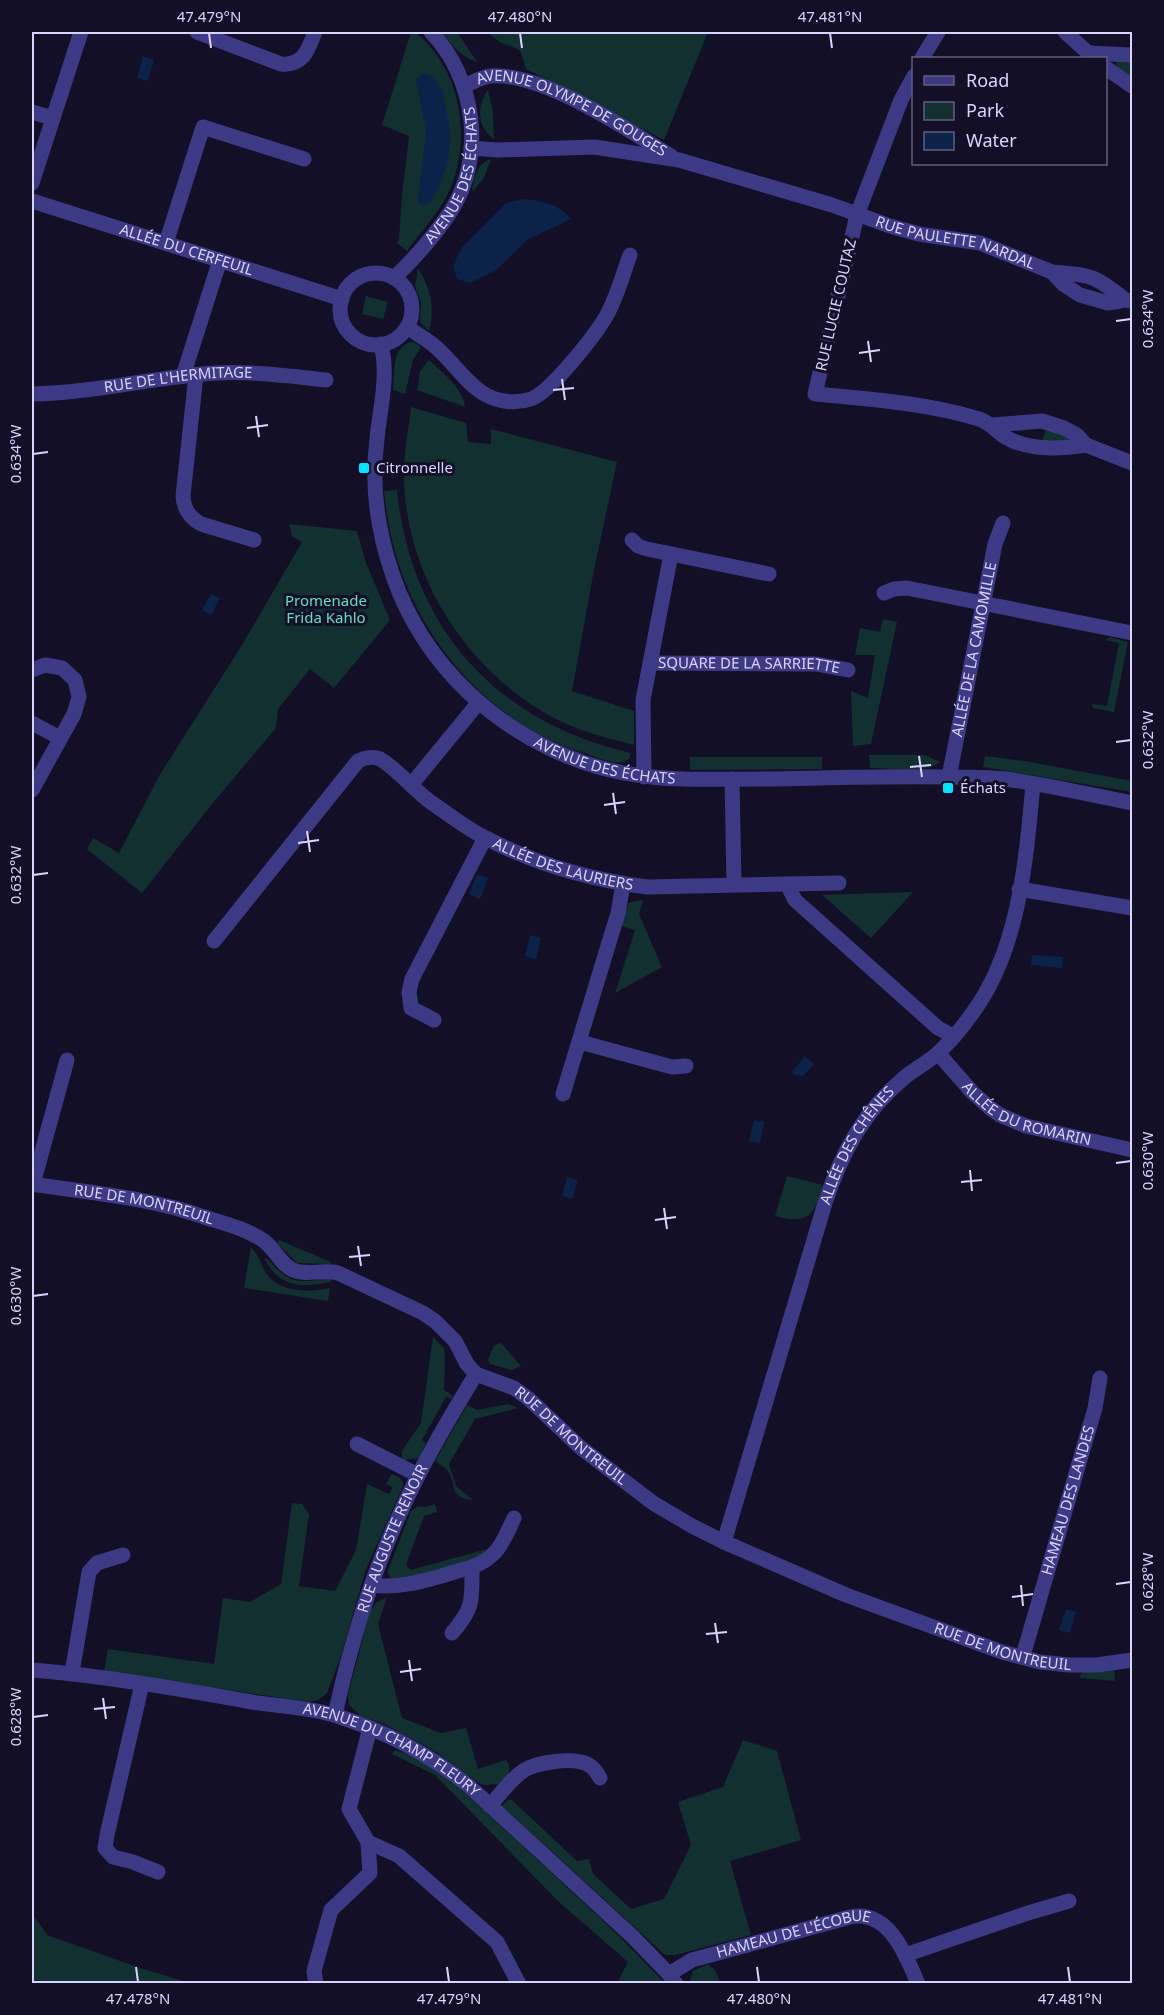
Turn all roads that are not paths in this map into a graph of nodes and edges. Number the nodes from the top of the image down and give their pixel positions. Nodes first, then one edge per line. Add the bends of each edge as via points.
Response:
1 (81, 32) edge
2 (197, 32) edge
3 (315, 32) edge
4 (431, 32) edge
5 (938, 32) edge
6 (1065, 32) edge
7 (1132, 55) edge
8 (1091, 56) edge
9 (923, 57) edge
10 (1107, 69) edge
11 (912, 80) edge
12 (464, 86) junction
13 (1132, 86) edge
14 (32, 112) edge
15 (53, 118) junction
16 (471, 148) junction
17 (304, 159) dead end
18 (679, 160) junction
19 (32, 183) edge
20 (32, 201) edge
21 (857, 215) junction
22 (166, 243) junction
23 (630, 255) dead end
24 (220, 260) junction
25 (1052, 272) junction
26 (394, 278) junction
27 (342, 299) junction
28 (1129, 301) edge
29 (407, 327) junction
30 (381, 344) junction
31 (190, 375) junction
32 (326, 380) dead end
33 (32, 394) edge
34 (993, 425) junction
35 (1086, 445) junction
36 (1132, 463) edge
37 (1003, 523) dead end
38 (254, 540) dead end
39 (632, 540) dead end
40 (671, 554) junction
41 (769, 574) dead end
42 (884, 593) dead end
43 (983, 603) junction
44 (1132, 633) edge
45 (650, 663) junction
46 (32, 670) edge
47 (848, 670) dead end
48 (479, 702) junction
49 (32, 723) edge
50 (60, 738) junction
51 (644, 777) junction
52 (949, 777) junction
53 (732, 779) junction
54 (1033, 784) junction
55 (411, 785) junction
56 (32, 790) edge
57 (1132, 803) edge
58 (485, 838) junction
59 (839, 883) dead end
60 (623, 884) junction
61 (734, 884) junction
62 (787, 884) junction
63 (1019, 888) junction
64 (1132, 908) edge
65 (214, 941) dead end
66 (434, 1020) dead end
67 (953, 1036) junction
68 (580, 1042) junction
69 (938, 1053) junction
70 (67, 1060) dead end
71 (686, 1066) dead end
72 (564, 1094) dead end
73 (1132, 1150) edge
74 (32, 1184) edge
75 (476, 1374) junction
76 (1100, 1378) dead end
77 (357, 1444) dead end
78 (418, 1474) junction
79 (514, 1518) dead end
80 (724, 1542) junction
81 (123, 1555) dead end
82 (472, 1567) junction
83 (371, 1585) junction
84 (453, 1634) dead end
85 (1023, 1656) junction
86 (1132, 1660) edge
87 (32, 1670) edge
88 (72, 1673) junction
89 (142, 1684) junction
90 (335, 1715) junction
91 (370, 1728) junction
92 (600, 1778) dead end
93 (490, 1806) junction
94 (368, 1842) junction
95 (158, 1872) dead end
96 (1069, 1901) dead end
97 (904, 1955) junction
98 (672, 1979) edge
99 (316, 1983) edge
100 (519, 1983) edge
101 (918, 1983) edge

1 - 15 street
2 - 3 street via 281,64 304,57
4 - 12 street, AVENUE DES ÉCHATS via 451,57
5 - 9 street
6 - 8 street
7 - 8 street
10 - 13 street
11 - 21 street
12 - 16 street, AVENUE DES ÉCHATS
12 - 18 street, AVENUE OLYMPE DE GOUGES via 488,76 535,83 596,112
14 - 15 street
15 - 19 street
16 - 18 street, AVENUE OLYMPE DE GOUGES via 594,147
16 - 26 street, AVENUE DES ÉCHATS via 464,181 451,211
17 - 22 street via 203,127
18 - 21 street, AVENUE OLYMPE DE GOUGES
20 - 22 street, ALLÉE DU CERFEUIL
21 - 25 street, RUE PAULETTE NARDAL via 918,234 980,243
21 - 34 street, RUE LUCIE COUTAZ via 815,394 911,403
22 - 24 street, ALLÉE DU CERFEUIL
23 - 29 street via 614,301 600,326 572,361 531,399 512,402 487,395 474,387 438,349
24 - 27 street, ALLÉE DU CERFEUIL
24 - 31 street
25 - 28 street, RUE PAULETTE NARDAL via 1087,275
25 - 28 street, RUE PAULETTE NARDAL via 1080,295 1108,303
26 - 27 street via 379,273 363,276 350,285
26 - 29 street via 411,302
27 - 30 street via 341,315 350,334 364,343
29 - 30 street via 396,339
30 - 48 street, AVENUE DES ÉCHATS via 386,380 376,440 375,488 387,557 403,601 428,645
31 - 32 street, RUE DE L'HERMITAGE via 271,374
31 - 33 street, RUE DE L'HERMITAGE
31 - 38 street via 183,496 186,509 201,524
34 - 35 street via 1008,439 1034,447
34 - 35 street via 1042,421 1077,435
35 - 36 street
37 - 43 street, ALLÉE DE LA CAMOMILLE
39 - 40 street via 642,548
40 - 41 street
40 - 45 street, SQUARE DE LA SARRIETTE
42 - 43 street via 907,588
43 - 44 street
43 - 52 street, ALLÉE DE LA CAMOMILLE
45 - 47 street, SQUARE DE LA SARRIETTE via 816,664
45 - 51 street, SQUARE DE LA SARRIETTE via 643,700
46 - 50 street via 45,665 62,668 78,688 78,705
48 - 51 street, AVENUE DES ÉCHATS via 551,750
48 - 55 street
49 - 50 street
50 - 56 street
51 - 53 street, AVENUE DES ÉCHATS
52 - 53 street, AVENUE DES ÉCHATS
52 - 54 street, AVENUE DES ÉCHATS
53 - 61 street
54 - 57 street, AVENUE DES ÉCHATS
54 - 63 street, ALLÉE DES CHÊNES
55 - 58 street, ALLÉE DES LAURIERS
55 - 65 street, ALLÉE DES LAURIERS via 380,759 358,761
58 - 60 street, ALLÉE DES LAURIERS via 556,867
58 - 66 street via 412,979 411,1008
59 - 62 street, ALLÉE DES LAURIERS
60 - 61 street, ALLÉE DES LAURIERS
60 - 68 street
61 - 62 street, ALLÉE DES LAURIERS
62 - 67 street via 795,900 938,1028
63 - 64 street
63 - 67 street, ALLÉE DES CHÊNES via 1010,936 995,977
67 - 69 street, ALLÉE DES CHÊNES
68 - 71 street via 672,1067
68 - 72 street
69 - 73 street, ALLÉE DU ROMARIN via 1000,1115 1026,1126
69 - 80 street, ALLÉE DES CHÊNES via 905,1077 872,1109 839,1162
70 - 74 street
74 - 75 street, RUE DE MONTREUIL via 190,1212 262,1240 294,1270 327,1271 352,1278 441,1326
75 - 78 street, RUE AUGUSTE RENOIR
75 - 80 street, RUE DE MONTREUIL via 514,1388 580,1447 653,1503
76 - 85 street, HAMEAU DES LANDES via 1095,1408
77 - 78 street
78 - 83 street, RUE AUGUSTE RENOIR
79 - 82 street via 494,1554
80 - 85 street, RUE DE MONTREUIL via 846,1594 1002,1652
81 - 88 street via 97,1563 89,1572
82 - 83 street via 406,1585
82 - 84 street via 470,1609
83 - 90 street, RUE AUGUSTE RENOIR
85 - 86 street, RUE DE MONTREUIL via 1069,1665
87 - 88 street, AVENUE DU CHAMP FLEURY
88 - 89 street, AVENUE DU CHAMP FLEURY
89 - 90 street, AVENUE DU CHAMP FLEURY
89 - 95 street via 105,1848 113,1857
90 - 91 street, AVENUE DU CHAMP FLEURY
91 - 93 street, AVENUE DU CHAMP FLEURY via 442,1765
91 - 94 street via 349,1809
92 - 93 street via 583,1762 535,1765 520,1773
93 - 98 street, AVENUE DU CHAMP FLEURY via 632,1936
94 - 99 street via 369,1873 331,1910 314,1971
94 - 100 street via 399,1856 497,1942
96 - 97 street
97 - 98 street, HAMEAU DE L'ÉCOBUE via 885,1926 870,1917 856,1916 692,1960
97 - 101 street, HAMEAU DE L'ÉCOBUE

